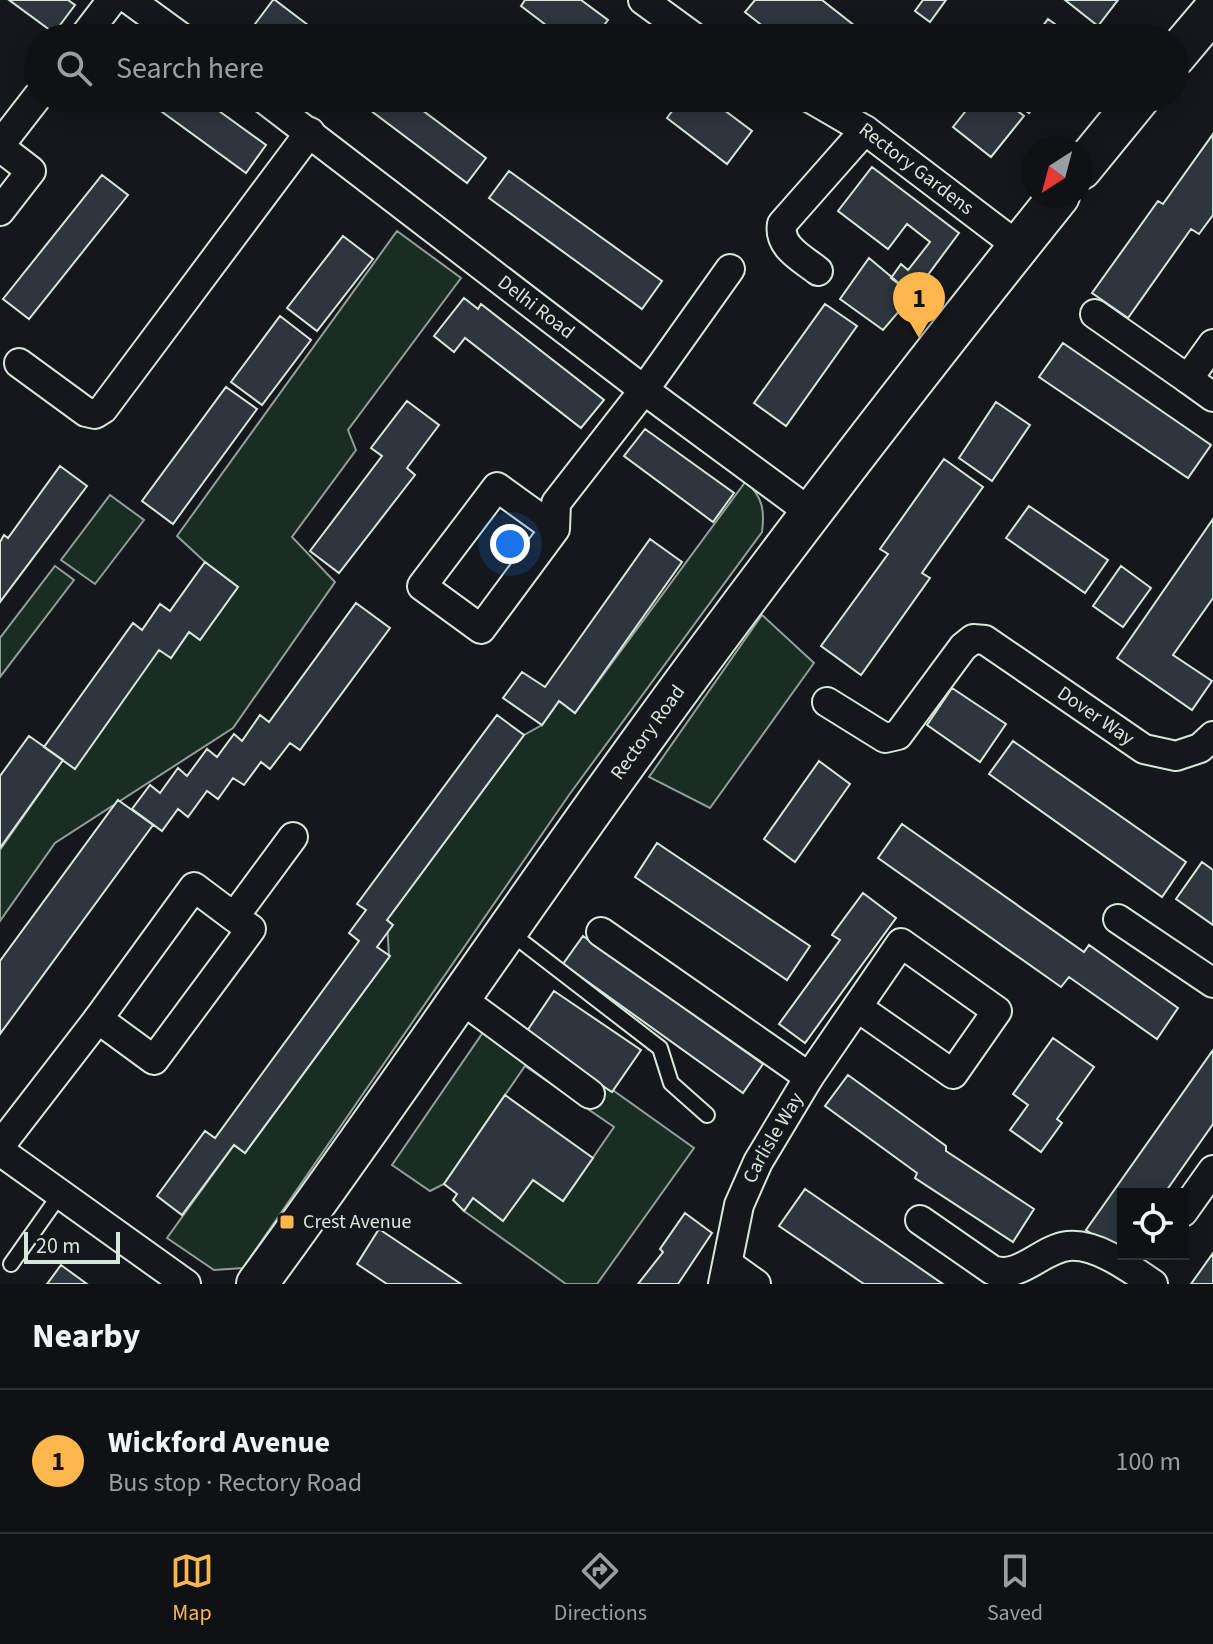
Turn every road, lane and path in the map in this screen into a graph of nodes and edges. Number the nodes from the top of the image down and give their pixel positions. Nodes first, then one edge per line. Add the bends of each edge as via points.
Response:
1 (112, 0) edge
2 (130, 0) edge
3 (643, 0) edge
4 (1213, 11) edge
5 (94, 24) edge
6 (163, 24) edge
7 (676, 24) edge
8 (1189, 39) edge
9 (26, 112) edge
10 (282, 112) edge
11 (834, 112) edge
12 (1128, 112) edge
13 (865, 130) junction
14 (310, 132) junction
15 (0, 146) edge
16 (1093, 154) edge
17 (1050, 208) edge
18 (0, 211) edge
19 (1019, 247) junction
20 (730, 269) dead end
21 (818, 271) dead end
22 (1095, 314) dead end
23 (1213, 344) edge
24 (19, 363) dead end
25 (1188, 379) junction
26 (644, 390) junction
27 (1213, 397) edge
28 (811, 513) junction
29 (555, 529) junction
30 (827, 702) dead end
31 (1213, 736) edge
32 (293, 837) dead end
33 (234, 917) junction
34 (1118, 919) dead end
35 (508, 931) junction
36 (601, 932) dead end
37 (1213, 983) edge
38 (460, 998) junction
39 (857, 1007) junction
40 (98, 1019) junction
41 (809, 1077) junction
42 (590, 1094) dead end
43 (707, 1115) dead end
44 (0, 1149) edge
45 (1213, 1170) edge
46 (61, 1193) junction
47 (1189, 1204) edge
48 (920, 1220) dead end
49 (11, 1264) dead end
50 (1149, 1271) edge
51 (725, 1274) edge
52 (186, 1284) edge
53 (257, 1284) edge
54 (756, 1284) edge

1 - 5 street
2 - 6 street
3 - 7 street
4 - 8 street
9 - 15 street
10 - 14 street, Delhi Road
11 - 13 street, Rectory Gardens
12 - 16 street
13 - 19 street, Rectory Gardens
13 - 21 street via 782,224 785,244
14 - 24 street via 103,409 86,412
14 - 26 street, Delhi Road
15 - 18 street via 31,171
17 - 19 street, Rectory Road
19 - 28 street, Rectory Road
20 - 26 street
22 - 25 street
23 - 25 street
25 - 27 street
26 - 28 street, Delhi Road
26 - 29 street via 556,503
28 - 35 street, Rectory Road
29 - 29 street via 497,487 422,586 481,629
30 - 31 street, Dover Way via 885,738 898,735 963,647 973,639 985,640 1144,749 1176,756 1200,748
32 - 33 street
33 - 40 street via 194,887
33 - 40 street via 251,929 154,1060
34 - 37 street
35 - 38 street, Rectory Road
35 - 43 lane via 660,1048 671,1083
36 - 41 street
38 - 42 street
38 - 53 street, Rectory Road
39 - 39 street, Carlisle Way via 901,943 997,1011 953,1074
39 - 41 street, Carlisle Way
40 - 44 street
41 - 51 street, Carlisle Way via 748,1182
44 - 46 street
45 - 47 street
46 - 49 lane
46 - 52 street
48 - 50 street via 1001,1273 1070,1246 1093,1249
51 - 54 street

